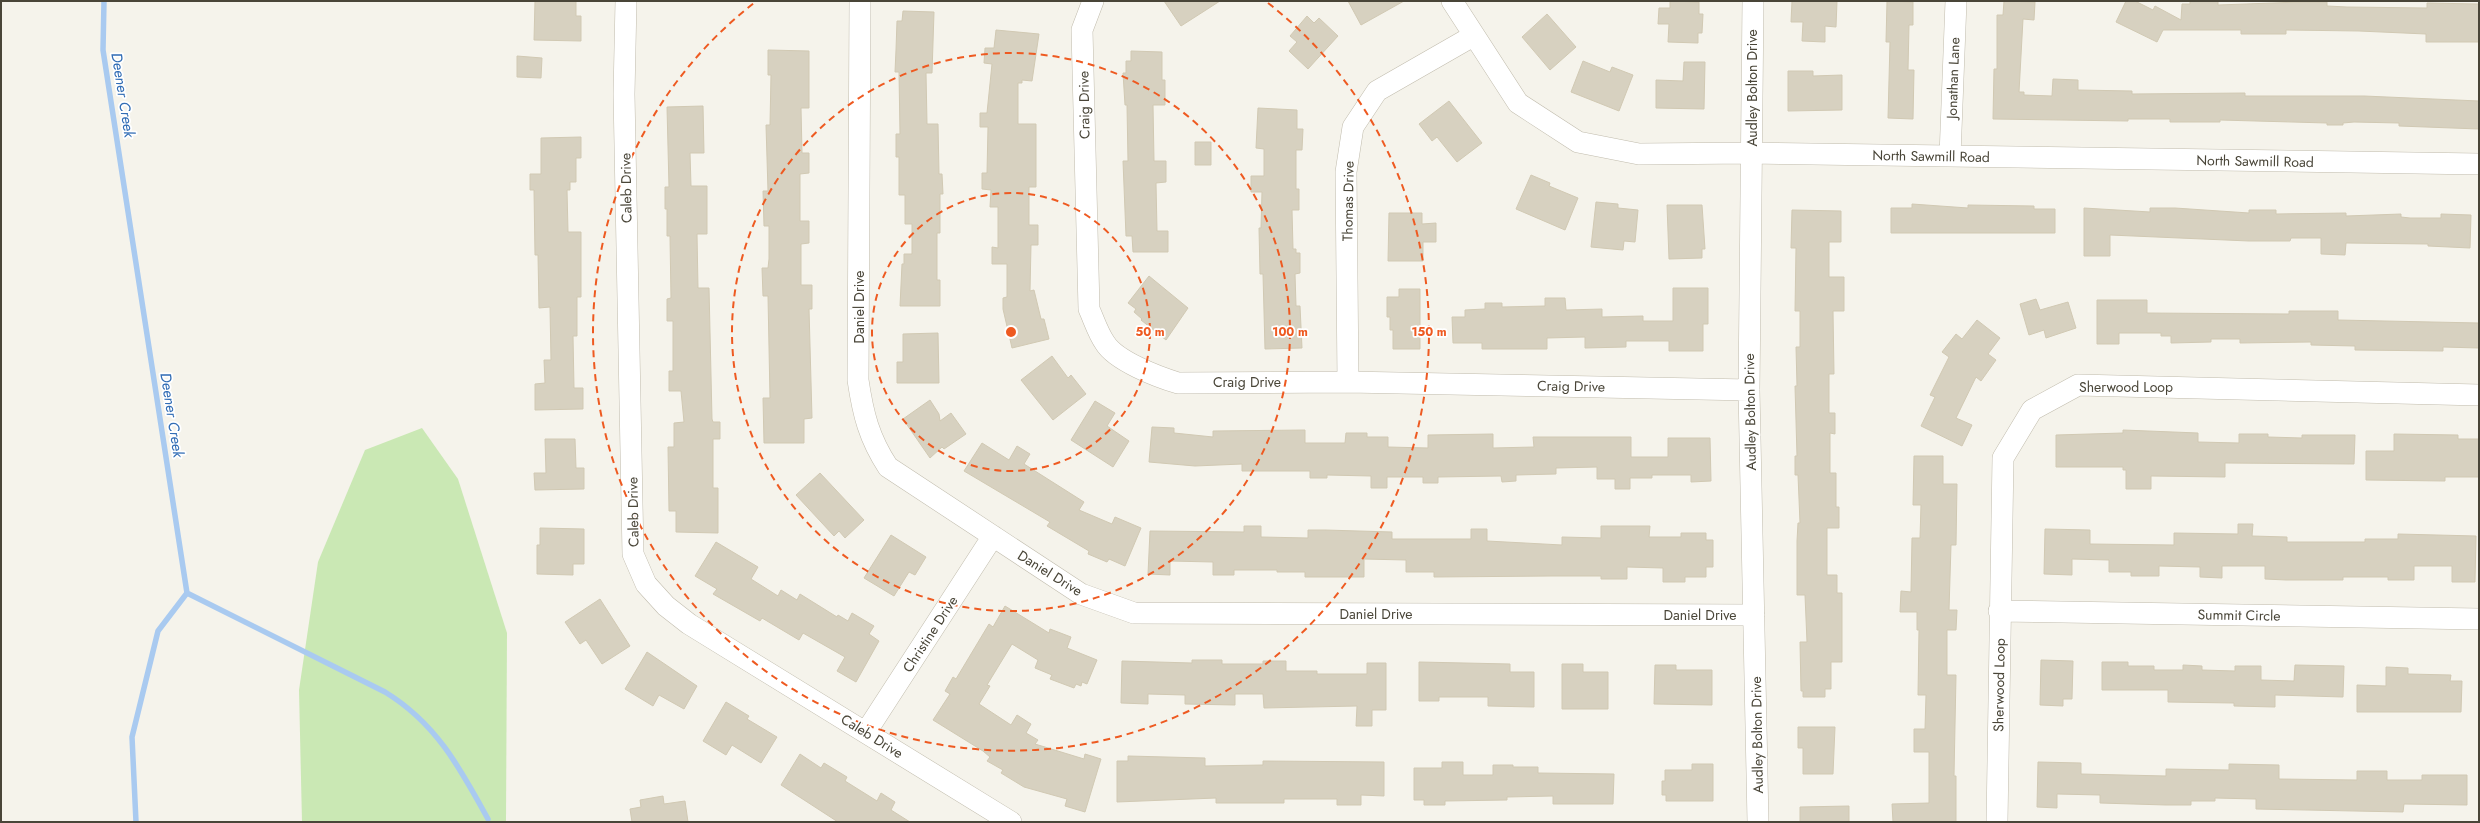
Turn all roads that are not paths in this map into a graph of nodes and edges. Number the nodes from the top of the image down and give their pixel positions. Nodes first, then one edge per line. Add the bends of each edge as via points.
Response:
1 (626, 1) edge
2 (860, 1) edge
3 (1093, 1) edge
4 (1452, 1) edge
5 (1753, 1) edge
6 (1956, 1) edge
7 (1473, 36) junction
8 (1751, 153) junction
9 (1950, 156) junction
10 (2479, 164) edge
11 (1348, 382) junction
12 (1749, 390) junction
13 (2479, 395) edge
14 (993, 536) junction
15 (1999, 611) junction
16 (1754, 615) junction
17 (2479, 619) edge
18 (866, 732) junction
19 (1011, 822) edge
20 (1758, 822) edge
21 (1997, 822) edge

1 - 18 street, Caleb Drive via 624,102 633,554 646,584 666,606 689,624
2 - 14 street, Daniel Drive via 858,380 863,412 875,446 888,467
3 - 11 street, Craig Drive via 1082,30 1089,309 1105,344 1131,364 1151,374 1178,382
4 - 7 street, North Sawmill Road
5 - 8 street, Audley Bolton Drive
6 - 9 street, Jonathan Lane
7 - 8 street, North Sawmill Road via 1518,103 1578,142 1639,154
7 - 11 street, Thomas Drive via 1377,91 1353,127 1346,172
8 - 9 street, North Sawmill Road
8 - 12 street, Audley Bolton Drive
9 - 10 street, North Sawmill Road
11 - 12 street, Craig Drive
12 - 16 street, Audley Bolton Drive
13 - 15 street, Sherwood Loop via 2078,385 2032,410 2002,458
14 - 16 street, Daniel Drive via 1081,594 1134,613
14 - 18 street, Christine Drive
15 - 17 street, Summit Circle
15 - 21 street, Sherwood Loop
16 - 20 street, Audley Bolton Drive
18 - 19 street, Caleb Drive

